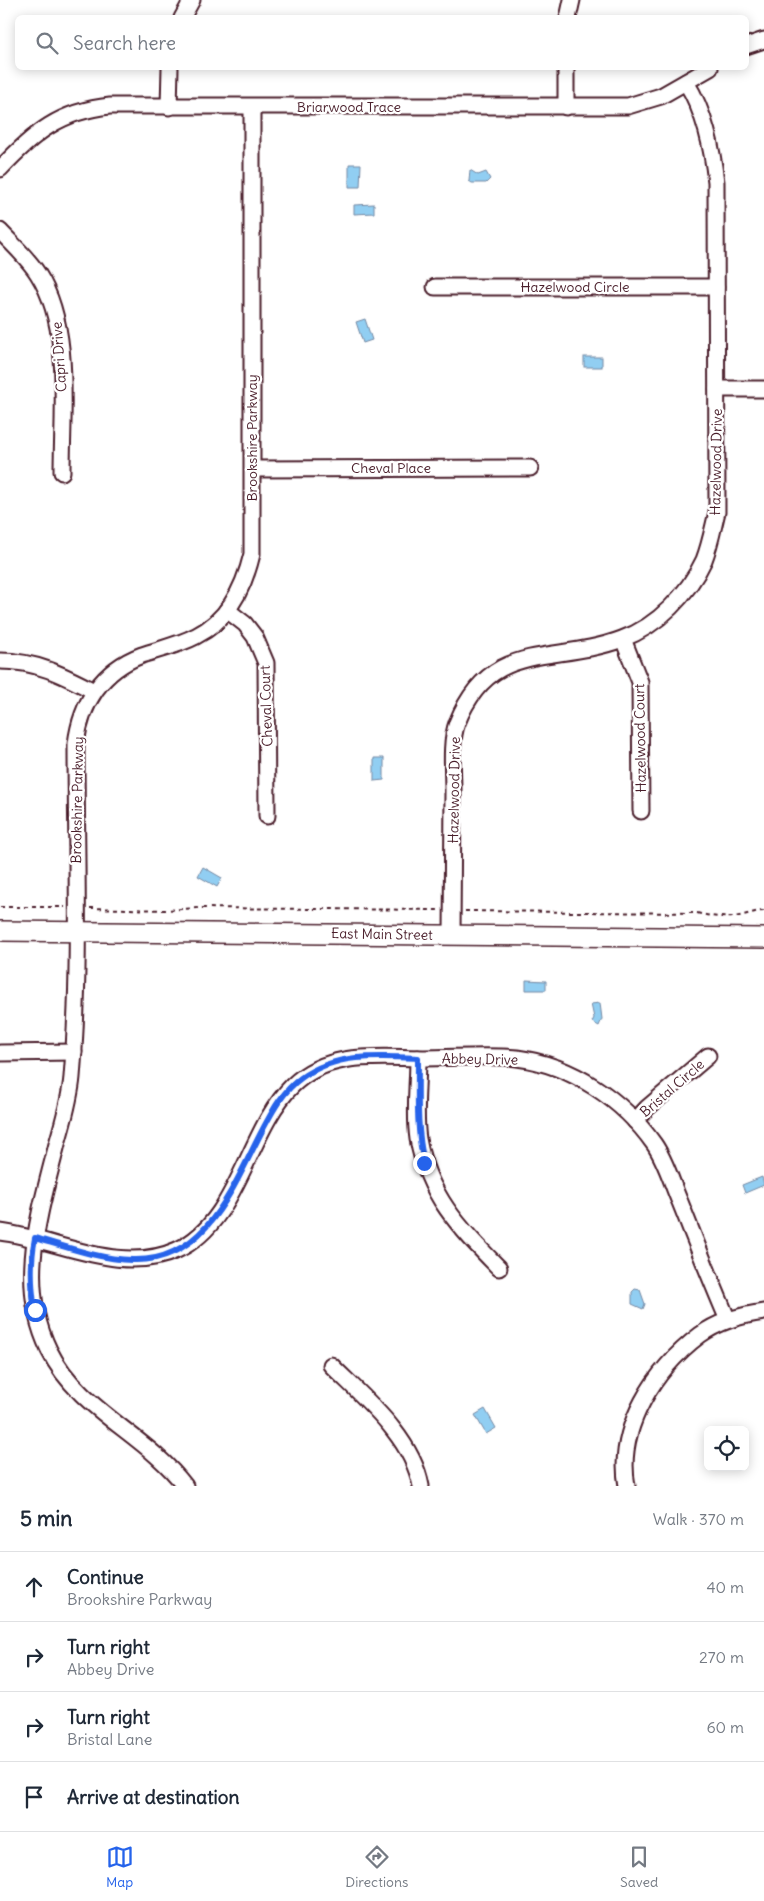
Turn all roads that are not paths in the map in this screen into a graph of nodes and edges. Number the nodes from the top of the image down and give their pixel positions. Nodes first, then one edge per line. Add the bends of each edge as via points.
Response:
1 (192, 0) edge
2 (572, 0) edge
3 (184, 15) edge
4 (569, 15) edge
5 (764, 40) edge
6 (749, 45) edge
7 (170, 70) edge
8 (566, 70) edge
9 (707, 70) edge
10 (686, 82) junction
11 (169, 107) junction
12 (252, 107) junction
13 (566, 107) junction
14 (0, 169) edge
15 (0, 231) edge
16 (435, 287) dead end
17 (716, 287) junction
18 (717, 389) junction
19 (764, 389) edge
20 (530, 468) dead end
21 (253, 469) junction
22 (62, 472) dead end
23 (227, 610) junction
24 (623, 639) junction
25 (0, 660) edge
26 (94, 691) junction
27 (641, 811) dead end
28 (266, 816) dead end
29 (0, 931) edge
30 (76, 932) junction
31 (452, 935) junction
32 (764, 938) edge
33 (74, 1052) junction
34 (0, 1053) edge
35 (708, 1056) dead end
36 (418, 1058) junction
37 (635, 1121) junction
38 (0, 1232) edge
39 (35, 1238) junction
40 (499, 1268) dead end
41 (764, 1312) edge
42 (728, 1320) junction
43 (331, 1365) dead end
44 (185, 1486) edge
45 (421, 1486) edge
46 (627, 1486) edge

1 - 3 street
2 - 4 street
5 - 6 street
7 - 11 street
8 - 13 street
9 - 10 street, Briarwood Trace
10 - 13 street, Briarwood Trace via 661,96 628,106
10 - 17 street, Hazelwood Drive via 705,123 713,153
11 - 12 street, Briarwood Trace
11 - 14 street, Briarwood Trace via 110,106 67,115 33,136
12 - 13 street, Briarwood Trace
12 - 21 street, Brookshire Parkway
15 - 22 street, Capri Drive via 39,274 55,309 61,358
16 - 17 street, Hazelwood Circle
17 - 18 street, Hazelwood Drive
18 - 19 street
18 - 24 street, Hazelwood Drive via 717,512 704,558 689,586 668,611
20 - 21 street, Cheval Place
21 - 23 street, Brookshire Parkway via 252,554 247,574
23 - 26 street, Brookshire Parkway via 196,636 121,664
23 - 28 street, Cheval Court via 255,637 266,663
24 - 27 street, Hazelwood Court via 640,682
24 - 31 street, Hazelwood Drive via 507,664 493,673 470,697 456,726 453,757
25 - 26 street via 42,666
26 - 30 street, Brookshire Parkway via 83,711 76,744
29 - 30 main road, East Main Street
30 - 31 main road, East Main Street
30 - 33 street, Brookshire Parkway
31 - 32 main road, East Main Street
33 - 34 street
33 - 39 street, Brookshire Parkway via 69,1098
35 - 37 street, Bristal Circle
36 - 37 street, Abbey Drive via 517,1058 554,1068 596,1086
36 - 39 street, Abbey Drive via 373,1056 345,1059 301,1078 277,1102 218,1215 197,1237 178,1250 132,1260 103,1256
36 - 40 street via 418,1139 424,1163 439,1200 454,1222
37 - 42 street, Abbey Drive via 656,1146
38 - 39 street, Abbey Drive
39 - 44 street, Brookshire Parkway via 31,1288 35,1310 48,1349 60,1371 82,1396 170,1466
41 - 42 street via 742,1314
42 - 46 street via 701,1334 675,1357 641,1403 627,1443
43 - 45 street via 373,1408 412,1456

